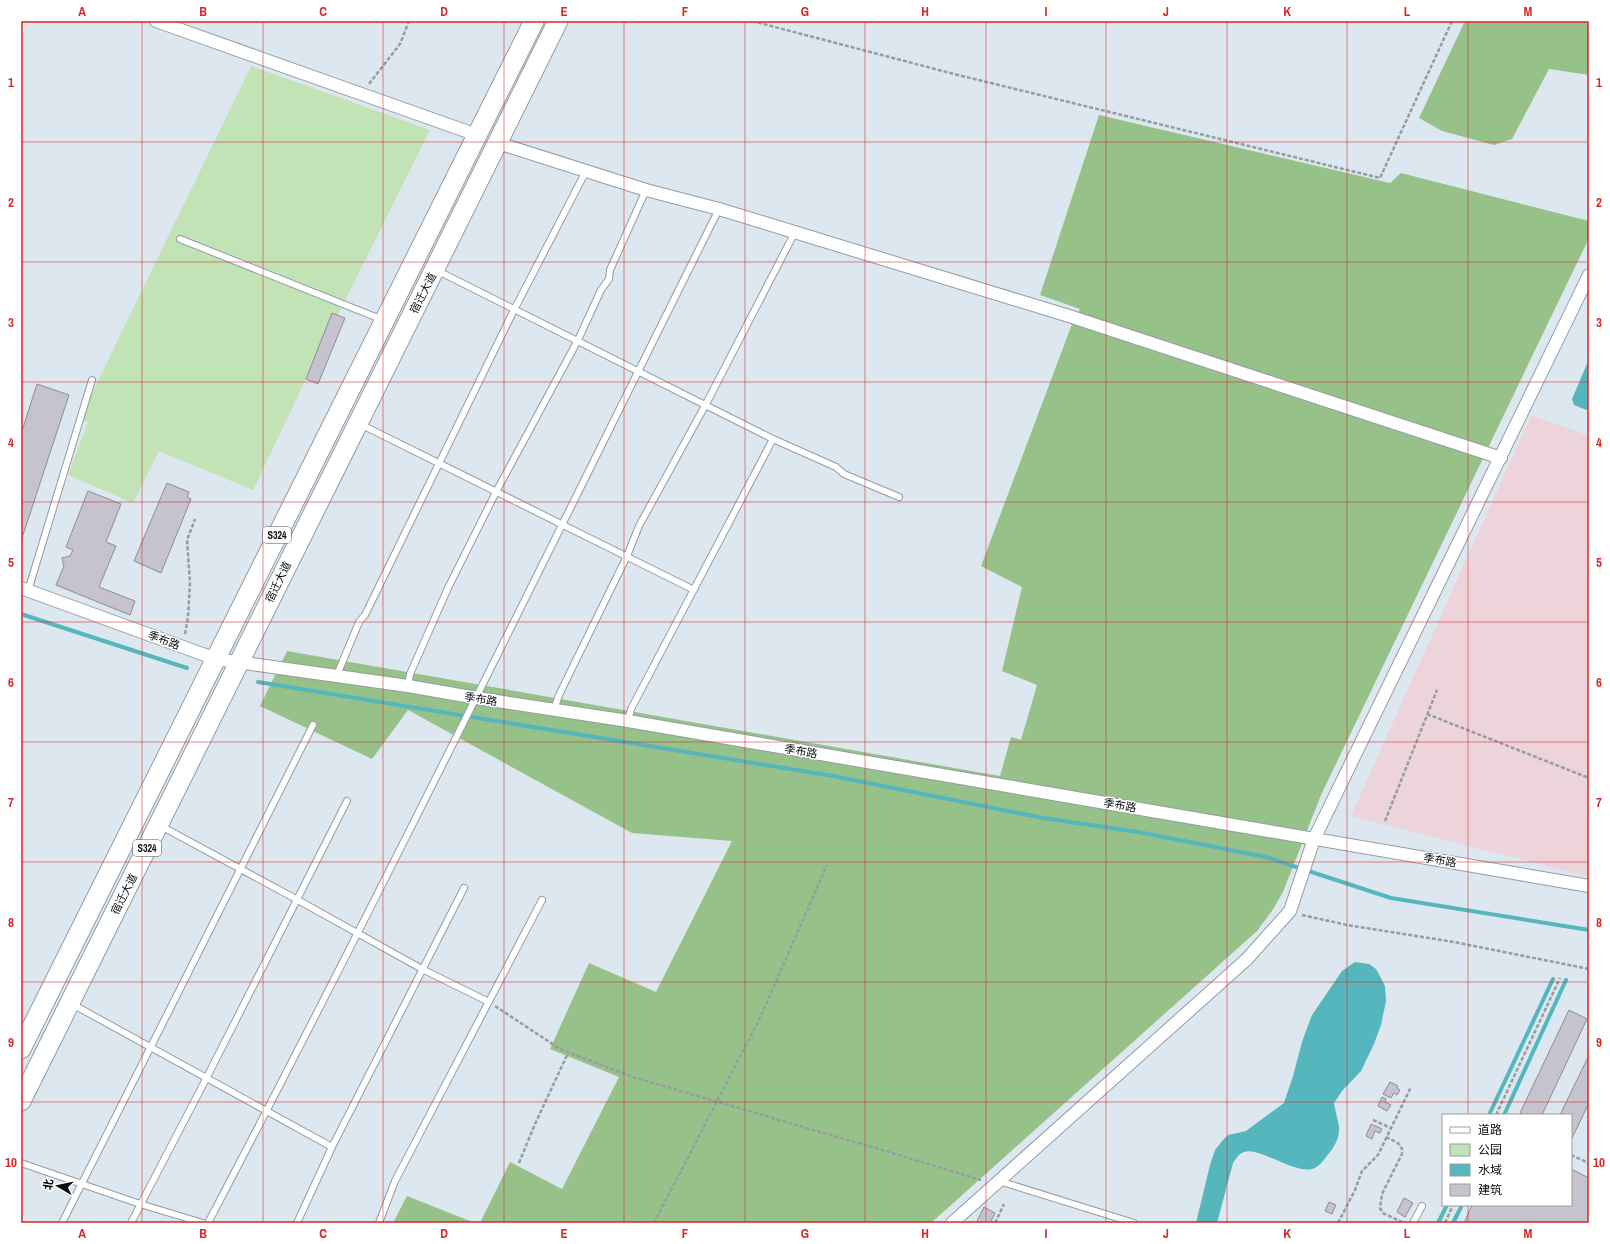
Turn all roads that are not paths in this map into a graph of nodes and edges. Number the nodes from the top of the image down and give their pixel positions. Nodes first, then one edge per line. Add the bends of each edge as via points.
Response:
1 (156, 21) edge
2 (534, 21) edge
3 (558, 21) edge
4 (477, 135) junction
5 (498, 143) junction
6 (586, 171) junction
7 (646, 190) junction
8 (719, 209) junction
9 (795, 232) junction
10 (180, 239) dead end
11 (435, 270) junction
12 (1589, 275) edge
13 (514, 310) junction
14 (384, 321) junction
15 (578, 340) junction
16 (638, 372) junction
17 (92, 380) dead end
18 (706, 404) junction
19 (358, 423) junction
20 (774, 439) junction
21 (1501, 458) junction
22 (439, 464) junction
23 (496, 492) junction
24 (899, 497) dead end
25 (561, 525) junction
26 (627, 556) junction
27 (24, 590) edge
28 (694, 590) junction
29 (216, 659) junction
30 (240, 662) junction
31 (337, 675) junction
32 (408, 686) junction
33 (477, 698) junction
34 (554, 710) junction
35 (628, 721) junction
36 (313, 725) dead end
37 (347, 800) dead end
38 (159, 825) junction
39 (1314, 839) junction
40 (241, 869) junction
41 (1589, 886) edge
42 (464, 888) dead end
43 (296, 899) junction
44 (542, 900) dead end
45 (357, 932) junction
46 (422, 969) junction
47 (70, 1002) junction
48 (489, 1002) junction
49 (151, 1048) junction
50 (21, 1049) edge
51 (207, 1077) junction
52 (21, 1101) edge
53 (267, 1111) junction
54 (332, 1147) junction
55 (21, 1164) edge
56 (997, 1183) junction
57 (82, 1185) junction
58 (140, 1204) junction
59 (1422, 1206) dead end
60 (62, 1223) edge
61 (131, 1223) edge
62 (203, 1223) edge
63 (208, 1223) edge
64 (296, 1223) edge
65 (379, 1223) edge
66 (952, 1223) edge
67 (1134, 1223) edge
68 (1413, 1223) edge

1 - 4 street
2 - 4 main road, 宿迁大道 / S324
3 - 5 main road, 宿迁大道 / S324
4 - 14 main road, 宿迁大道 / S324
5 - 6 street
5 - 11 main road, 宿迁大道 / S324
6 - 7 street
6 - 13 lane
7 - 8 street
7 - 15 lane via 610,270 609,279 601,290
8 - 9 street
8 - 16 lane
9 - 18 lane
9 - 21 street via 1069,316
10 - 14 lane
11 - 13 lane
11 - 19 main road, 宿迁大道 / S324
12 - 21 street
13 - 15 lane
13 - 22 lane
14 - 29 main road, 宿迁大道 / S324
15 - 16 lane
15 - 23 lane
16 - 18 lane
16 - 25 lane
17 - 27 lane
18 - 20 lane
18 - 26 lane via 639,526
19 - 22 lane
19 - 30 main road, 宿迁大道 / S324
20 - 24 lane via 836,467 844,474
20 - 28 lane
21 - 39 street
22 - 23 lane
22 - 31 lane via 365,615 359,622
23 - 25 lane
23 - 32 lane via 448,588 410,674
25 - 26 lane
25 - 33 lane
26 - 28 lane
26 - 34 lane
27 - 29 street, 季布路
28 - 35 lane via 631,709
29 - 30 street, 季布路
29 - 50 main road, 宿迁大道 / S324
30 - 31 street, 季布路
30 - 38 main road, 宿迁大道 / S324
31 - 32 street, 季布路
32 - 33 street, 季布路
33 - 34 street, 季布路
33 - 45 lane
34 - 35 street, 季布路
35 - 39 street, 季布路
36 - 40 lane
37 - 43 lane
38 - 40 lane
38 - 47 main road, 宿迁大道 / S324
39 - 41 street, 季布路
39 - 56 street via 1290,911 1246,958
40 - 43 lane
40 - 49 lane
42 - 46 lane
43 - 45 lane
43 - 51 lane
44 - 48 lane
45 - 46 lane
45 - 53 lane
46 - 48 lane
46 - 54 lane
47 - 49 lane
47 - 52 main road, 宿迁大道 / S324
48 - 65 lane via 395,1181
49 - 51 lane
49 - 57 lane
51 - 53 lane
51 - 58 lane
53 - 54 lane
53 - 63 lane
54 - 64 lane
55 - 57 lane
56 - 66 street
56 - 67 lane
57 - 58 lane
57 - 60 lane
58 - 61 lane
58 - 62 lane
59 - 68 lane

